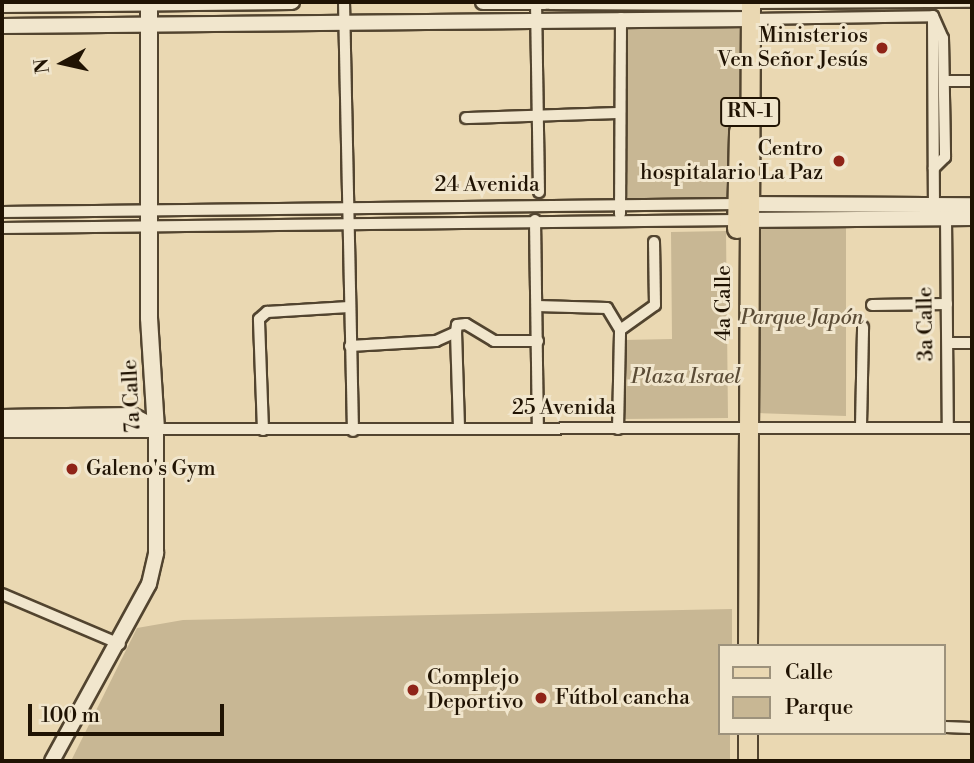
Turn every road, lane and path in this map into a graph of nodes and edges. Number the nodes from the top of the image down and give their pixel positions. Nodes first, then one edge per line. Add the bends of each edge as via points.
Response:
1 (292, 2) edge
2 (344, 2) edge
3 (483, 2) edge
4 (536, 2) edge
5 (547, 2) edge
6 (933, 2) edge
7 (972, 2) edge
8 (149, 3) edge
9 (2, 5) edge
10 (746, 8) edge
11 (933, 16) junction
12 (621, 18) junction
13 (344, 20) junction
14 (542, 20) junction
15 (150, 23) junction
16 (2, 26) edge
17 (944, 81) junction
18 (972, 81) edge
19 (620, 113) junction
20 (539, 117) junction
21 (466, 118) dead end
22 (934, 168) junction
23 (539, 192) dead end
24 (934, 204) junction
25 (972, 205) edge
26 (345, 207) junction
27 (620, 208) junction
28 (149, 210) junction
29 (2, 212) edge
30 (743, 212) junction
31 (938, 218) junction
32 (972, 219) edge
33 (535, 220) junction
34 (620, 220) junction
35 (345, 222) junction
36 (149, 227) junction
37 (2, 228) edge
38 (654, 242) dead end
39 (947, 304) junction
40 (872, 305) dead end
41 (537, 306) junction
42 (349, 307) junction
43 (863, 327) dead end
44 (620, 330) junction
45 (456, 332) junction
46 (538, 341) junction
47 (948, 343) junction
48 (972, 343) edge
49 (350, 346) junction
50 (2, 418) edge
51 (861, 426) junction
52 (948, 428) junction
53 (972, 428) edge
54 (2, 429) edge
55 (156, 429) junction
56 (459, 429) junction
57 (538, 429) junction
58 (618, 429) junction
59 (742, 429) junction
60 (263, 430) junction
61 (353, 431) junction
62 (2, 594) edge
63 (120, 643) junction
64 (738, 644) edge
65 (748, 644) edge
66 (946, 727) edge
67 (972, 728) edge
68 (738, 735) edge
69 (748, 735) edge
70 (52, 761) edge
71 (738, 761) edge
72 (748, 761) edge

1 - 8 street
2 - 13 street
3 - 4 street
4 - 5 street
4 - 14 street
5 - 10 street
5 - 14 street
6 - 7 street
6 - 10 street
6 - 11 street, 3a Calle
8 - 9 street
8 - 15 main road, 7a Calle
10 - 11 street
10 - 12 street
10 - 30 main road, 4a Calle / RN-1
11 - 17 street, 3a Calle via 943,38
11 - 22 street, 3a Calle
12 - 14 street
12 - 19 street
13 - 14 street
13 - 15 street
13 - 26 street
14 - 20 street
15 - 16 street
15 - 28 main road, 7a Calle
17 - 18 street
17 - 22 street, 3a Calle via 945,157
19 - 20 street
19 - 27 street
20 - 21 street
20 - 23 street
22 - 24 street, 3a Calle
24 - 25 street, 24 Avenida
24 - 30 street, 24 Avenida
24 - 31 street, 3a Calle
26 - 27 street, 24 Avenida
26 - 28 street, 24 Avenida
26 - 35 street
27 - 30 street, 24 Avenida
27 - 34 street
28 - 29 street, 24 Avenida
28 - 36 main road, 7a Calle
30 - 31 street, 24 Avenida
30 - 34 street, 24 Avenida
30 - 59 main road, 4a Calle / RN-1
31 - 32 street, 24 Avenida
31 - 39 street, 3a Calle
33 - 34 street, 24 Avenida
33 - 35 street, 24 Avenida
33 - 41 street
35 - 36 street, 24 Avenida
35 - 42 street
36 - 37 street, 24 Avenida
36 - 55 main road, 7a Calle
38 - 44 street via 655,305
39 - 40 street
39 - 47 street, 3a Calle
41 - 44 street via 607,308
41 - 46 street
42 - 49 street
42 - 60 street via 267,312 258,319
43 - 51 street
44 - 58 street
45 - 46 street via 457,324 466,324 494,341
45 - 49 street via 436,341
45 - 56 street
46 - 57 street
47 - 48 street
47 - 52 street, 3a Calle
49 - 61 street
50 - 55 main road, 25 Avenida via 132,416
51 - 52 street, 25 Avenida
51 - 59 street, 25 Avenida
52 - 53 street, 25 Avenida
54 - 55 main road, 25 Avenida
55 - 60 street, 25 Avenida
55 - 63 street, 7a Calle via 156,553 141,606
56 - 57 street, 25 Avenida
56 - 61 street, 25 Avenida
57 - 58 street, 25 Avenida
58 - 59 street, 25 Avenida
59 - 64 main road, 4a Calle / RN-1
59 - 65 main road, 4a Calle / RN-1
60 - 61 street, 25 Avenida
62 - 63 street
63 - 70 street, 7a Calle
66 - 67 street
68 - 71 main road
69 - 72 main road

